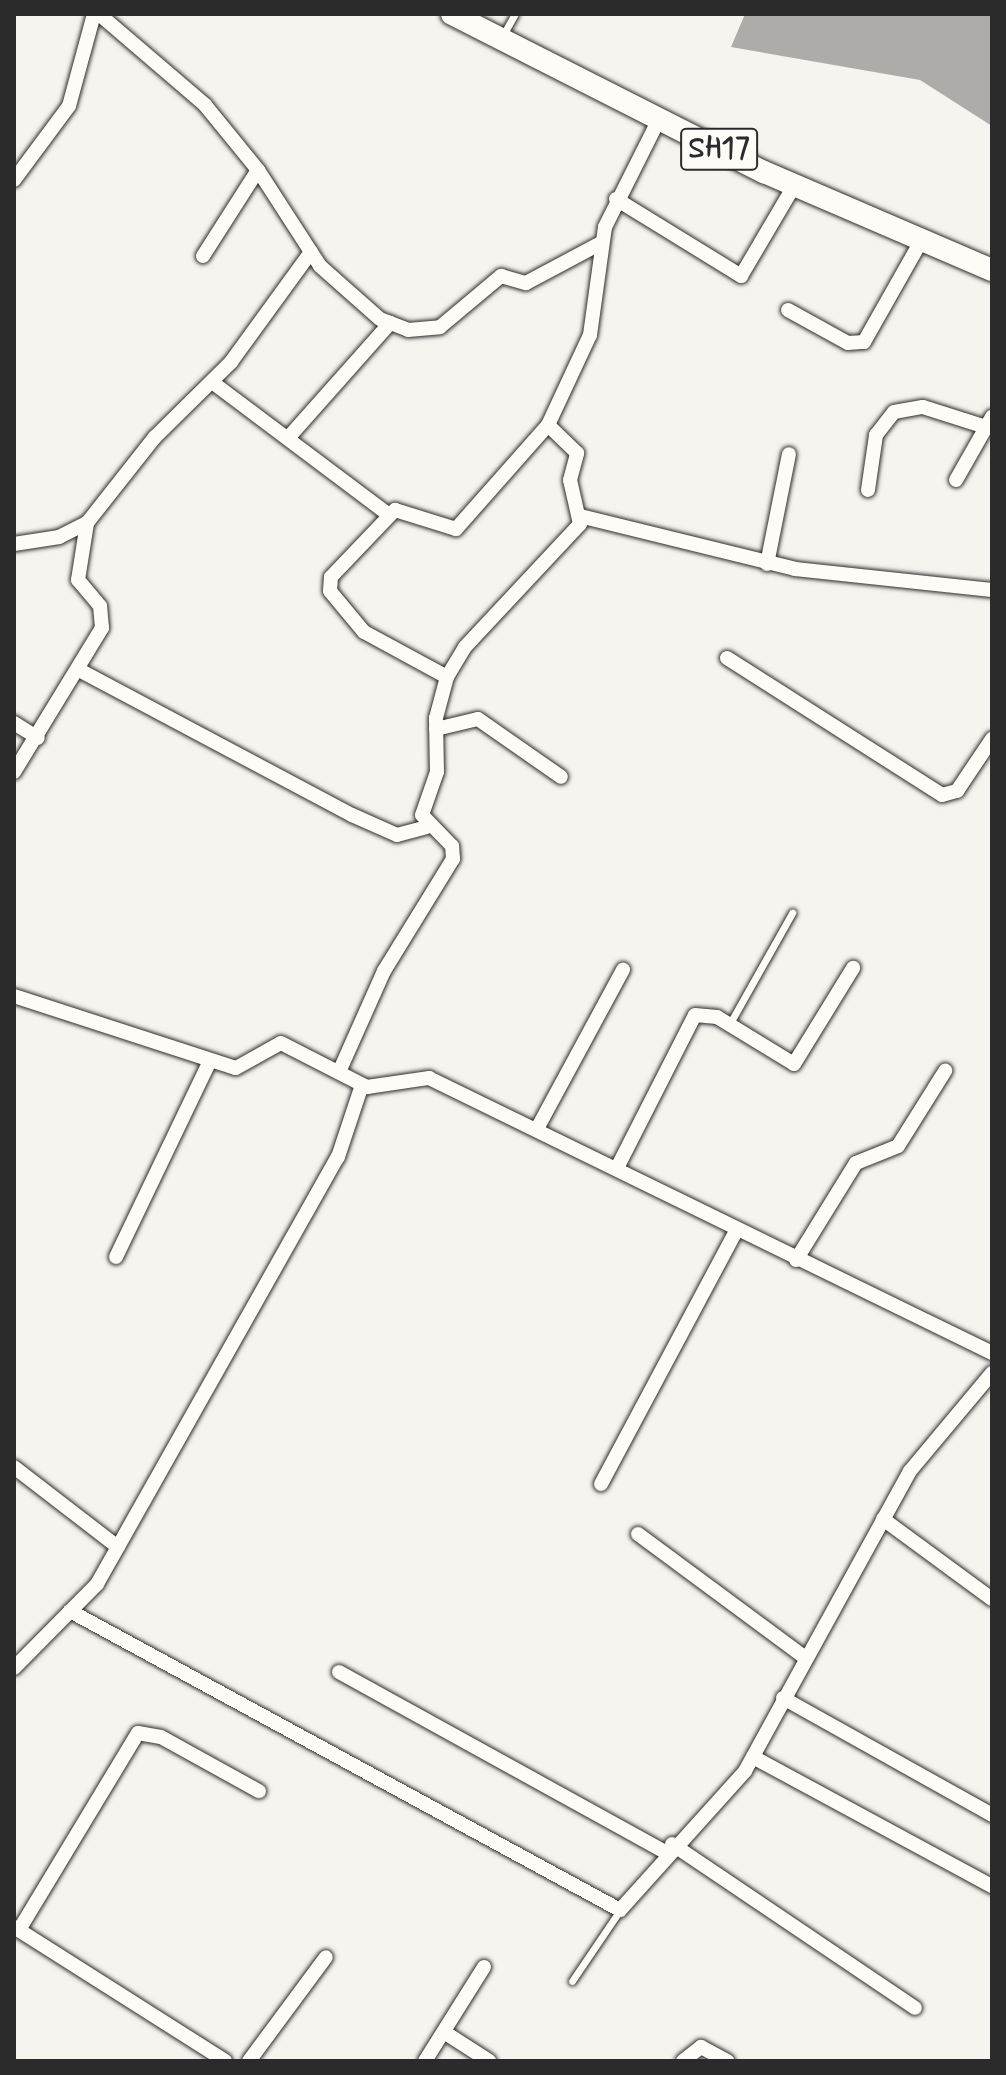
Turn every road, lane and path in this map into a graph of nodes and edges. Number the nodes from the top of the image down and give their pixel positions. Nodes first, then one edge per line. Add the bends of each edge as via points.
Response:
1 (96, 14) edge
2 (452, 14) edge
3 (515, 14) edge
4 (501, 40) junction
5 (659, 119) junction
6 (258, 170) junction
7 (14, 180) edge
8 (794, 186) junction
9 (616, 199) junction
10 (601, 243) junction
11 (920, 243) junction
12 (311, 252) junction
13 (203, 256) dead end
14 (992, 270) edge
15 (788, 310) dead end
16 (390, 323) junction
17 (212, 382) junction
18 (989, 422) edge
19 (548, 425) junction
20 (288, 438) junction
21 (789, 454) dead end
22 (956, 480) dead end
23 (868, 490) dead end
24 (388, 514) junction
25 (580, 516) junction
26 (87, 523) junction
27 (14, 544) edge
28 (767, 564) junction
29 (992, 590) edge
30 (727, 658) dead end
31 (81, 671) junction
32 (447, 677) junction
33 (14, 723) edge
34 (436, 729) junction
35 (38, 738) junction
36 (992, 739) edge
37 (14, 772) edge
38 (561, 777) dead end
39 (426, 827) junction
40 (792, 913) dead end
41 (853, 968) dead end
42 (623, 970) dead end
43 (14, 996) edge
44 (729, 1025) junction
45 (210, 1061) junction
46 (945, 1071) dead end
47 (339, 1072) junction
48 (362, 1085) junction
49 (538, 1127) junction
50 (618, 1166) junction
51 (737, 1229) junction
52 (116, 1257) dead end
53 (796, 1260) junction
54 (992, 1353) edge
55 (992, 1373) edge
56 (14, 1467) edge
57 (601, 1484) dead end
58 (883, 1519) junction
59 (638, 1534) dead end
60 (118, 1547) junction
61 (992, 1599) edge
62 (70, 1611) junction
63 (803, 1656) junction
64 (14, 1668) edge
65 (339, 1672) dead end
66 (783, 1698) junction
67 (753, 1757) junction
68 (259, 1791) dead end
69 (992, 1815) edge
70 (669, 1848) junction
71 (992, 1886) edge
72 (620, 1910) junction
73 (17, 1929) edge
74 (326, 1957) dead end
75 (484, 1967) dead end
76 (572, 1981) dead end
77 (915, 2008) dead end
78 (444, 2032) junction
79 (225, 2061) edge
80 (249, 2061) edge
81 (425, 2061) edge
82 (489, 2061) edge
83 (683, 2061) edge
84 (727, 2061) edge

1 - 6 street via 205,105
1 - 7 street via 69,106
2 - 4 main road, SH17
3 - 4 lane
4 - 5 main road, SH17
5 - 8 main road, SH17
5 - 9 street
6 - 12 street
6 - 13 street
8 - 9 street via 741,276
8 - 11 main road, SH17
9 - 10 street
10 - 16 street via 526,283 495,279 440,327
10 - 19 street via 590,335
11 - 14 main road, SH17
11 - 15 street via 864,342 848,343
12 - 16 street via 342,293
12 - 17 street
16 - 20 street
17 - 20 street
17 - 26 street via 155,437
18 - 22 street
18 - 23 street via 923,407 894,412 876,435
19 - 24 street via 456,529 441,530 401,509
19 - 25 street via 577,453 570,480
20 - 24 street
21 - 28 street
24 - 32 street via 335,571 330,591 373,640
25 - 28 street
25 - 32 street via 571,537 465,647
26 - 27 street via 59,537
26 - 31 street via 78,580 104,616
28 - 29 street
30 - 36 street via 942,795 957,791
31 - 35 street
31 - 39 street via 352,815 397,835
32 - 34 street
33 - 35 street
34 - 38 street via 478,719
34 - 39 street via 437,772 422,815
35 - 37 street
39 - 47 street via 452,846 453,859 384,971
40 - 44 lane
41 - 44 street via 794,1064
42 - 49 street
43 - 45 street
44 - 50 street via 707,1013 691,1018
45 - 47 street via 247,1068 281,1043
45 - 52 street
46 - 53 street via 898,1146 866,1156 844,1179
47 - 48 street
48 - 49 street via 429,1078
48 - 60 street via 345,1145
49 - 50 street
50 - 51 street
51 - 53 street
51 - 57 street
53 - 54 street
55 - 58 street via 910,1471
56 - 60 street
58 - 61 street
58 - 63 street
59 - 63 street
60 - 62 street
62 - 64 street
62 - 72 street via 221,1687
63 - 66 street
65 - 70 street
66 - 67 street
66 - 69 street
67 - 70 street via 727,1793
67 - 71 street
68 - 73 street via 161,1737 138,1733
70 - 72 street
70 - 77 street
72 - 76 lane
73 - 79 street
74 - 80 street
75 - 78 street
78 - 81 street
78 - 82 street
83 - 84 street via 701,2047

